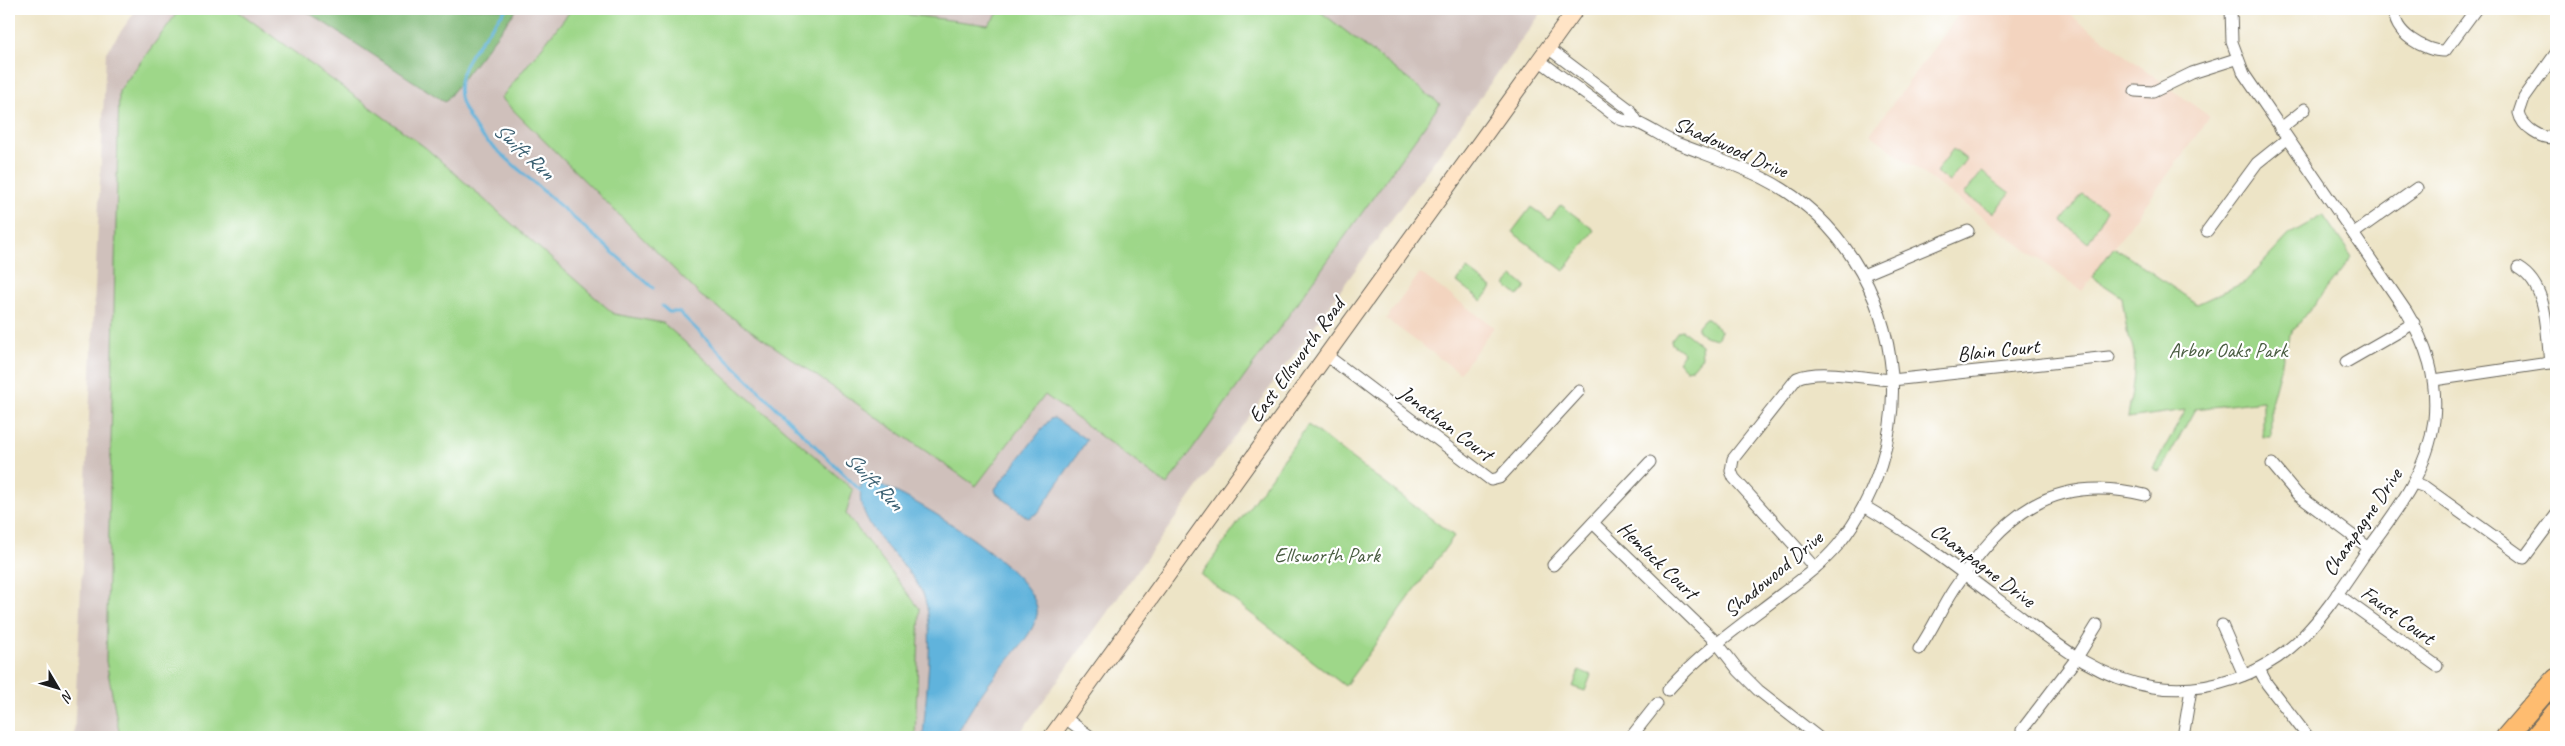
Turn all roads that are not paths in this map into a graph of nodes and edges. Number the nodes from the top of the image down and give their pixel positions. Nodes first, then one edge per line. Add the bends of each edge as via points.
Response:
1 (1576, 9) edge
2 (2231, 9) edge
3 (2395, 9) edge
4 (2476, 9) edge
5 (2556, 53) edge
6 (1543, 54) junction
7 (2236, 59) junction
8 (2135, 92) dead end
9 (2305, 109) dead end
10 (2280, 129) junction
11 (2556, 137) edge
12 (2287, 140) junction
13 (2417, 188) dead end
14 (1968, 231) dead end
15 (2207, 232) dead end
16 (2354, 233) junction
17 (2518, 268) dead end
18 (1863, 275) junction
19 (2414, 323) junction
20 (1326, 355) junction
21 (2109, 357) dead end
22 (2346, 362) dead end
23 (2553, 362) edge
24 (1892, 380) junction
25 (2434, 380) junction
26 (1579, 391) dead end
27 (1650, 462) dead end
28 (2272, 464) dead end
29 (2414, 482) junction
30 (2145, 495) dead end
31 (1864, 506) junction
32 (2556, 515) edge
33 (1593, 523) junction
34 (2369, 548) junction
35 (1554, 566) dead end
36 (1815, 568) junction
37 (1965, 574) junction
38 (2337, 594) junction
39 (2097, 625) dead end
40 (2222, 625) dead end
41 (1718, 644) junction
42 (1919, 648) dead end
43 (2076, 659) junction
44 (2437, 666) dead end
45 (2259, 668) junction
46 (2244, 675) junction
47 (2556, 679) edge
48 (2191, 689) junction
49 (1668, 690) dead end
50 (1656, 704) dead end
51 (2556, 712) edge
52 (1065, 718) junction
53 (2022, 730) dead end
54 (1053, 737) edge
55 (1091, 737) edge
56 (1631, 737) edge
57 (1818, 737) edge
58 (2183, 737) edge
59 (2308, 737) edge
60 (2506, 737) edge
61 (2535, 737) edge

1 - 6 main road, East Ellsworth Road
2 - 7 street, Champagne Drive
3 - 4 street via 2394,18 2399,27 2424,48 2434,51 2445,51
5 - 11 street via 2524,98 2519,112 2524,124 2542,137
6 - 18 street, Shadowood Drive via 1621,120 1638,123 1673,142 1747,170 1782,189 1826,225
6 - 20 main road, East Ellsworth Road
7 - 8 street via 2192,73 2153,92
7 - 10 street, Champagne Drive
9 - 10 street
10 - 12 street, Champagne Drive
12 - 15 street via 2257,163
12 - 16 street, Champagne Drive
13 - 16 street
14 - 18 street
16 - 19 street, Champagne Drive
17 - 23 street via 2531,278 2538,290
18 - 24 street, Shadowood Drive via 1883,320
19 - 22 street
19 - 25 street, Champagne Drive
20 - 26 street, Jonathan Court via 1490,480 1499,478
20 - 52 main road, East Ellsworth Road
21 - 24 street, Blain Court
23 - 25 street
24 - 31 street, Shadowood Drive via 1886,446
24 - 36 street, Blain Court via 1860,375 1807,375 1797,378 1731,464 1734,478
25 - 29 street, Champagne Drive via 2432,432
27 - 33 street, Hemlock Court
28 - 34 street via 2298,495
29 - 32 street via 2524,558
29 - 34 street, Champagne Drive
30 - 37 street via 2105,488 2084,489 2045,499 2005,524
31 - 36 street, Shadowood Drive via 1836,547
31 - 37 street, Champagne Drive via 1912,534
33 - 35 street, Hemlock Court
33 - 41 street, Hemlock Court
34 - 38 street, Champagne Drive
36 - 41 street, Shadowood Drive
37 - 42 street
37 - 43 street, Champagne Drive
38 - 44 street, Faust Court
38 - 45 street, Champagne Drive via 2302,637
39 - 43 street
40 - 46 street
41 - 49 street, Shadowood Drive via 1694,661
41 - 57 street, Hemlock Court via 1758,690
43 - 48 street, Champagne Drive via 2131,683 2172,690
43 - 53 street
45 - 46 street, Champagne Drive
45 - 59 street via 2267,684
46 - 48 street, Champagne Drive
47 - 60 highway
48 - 58 street
50 - 56 street
51 - 61 highway
52 - 54 main road, East Ellsworth Road
52 - 55 street

